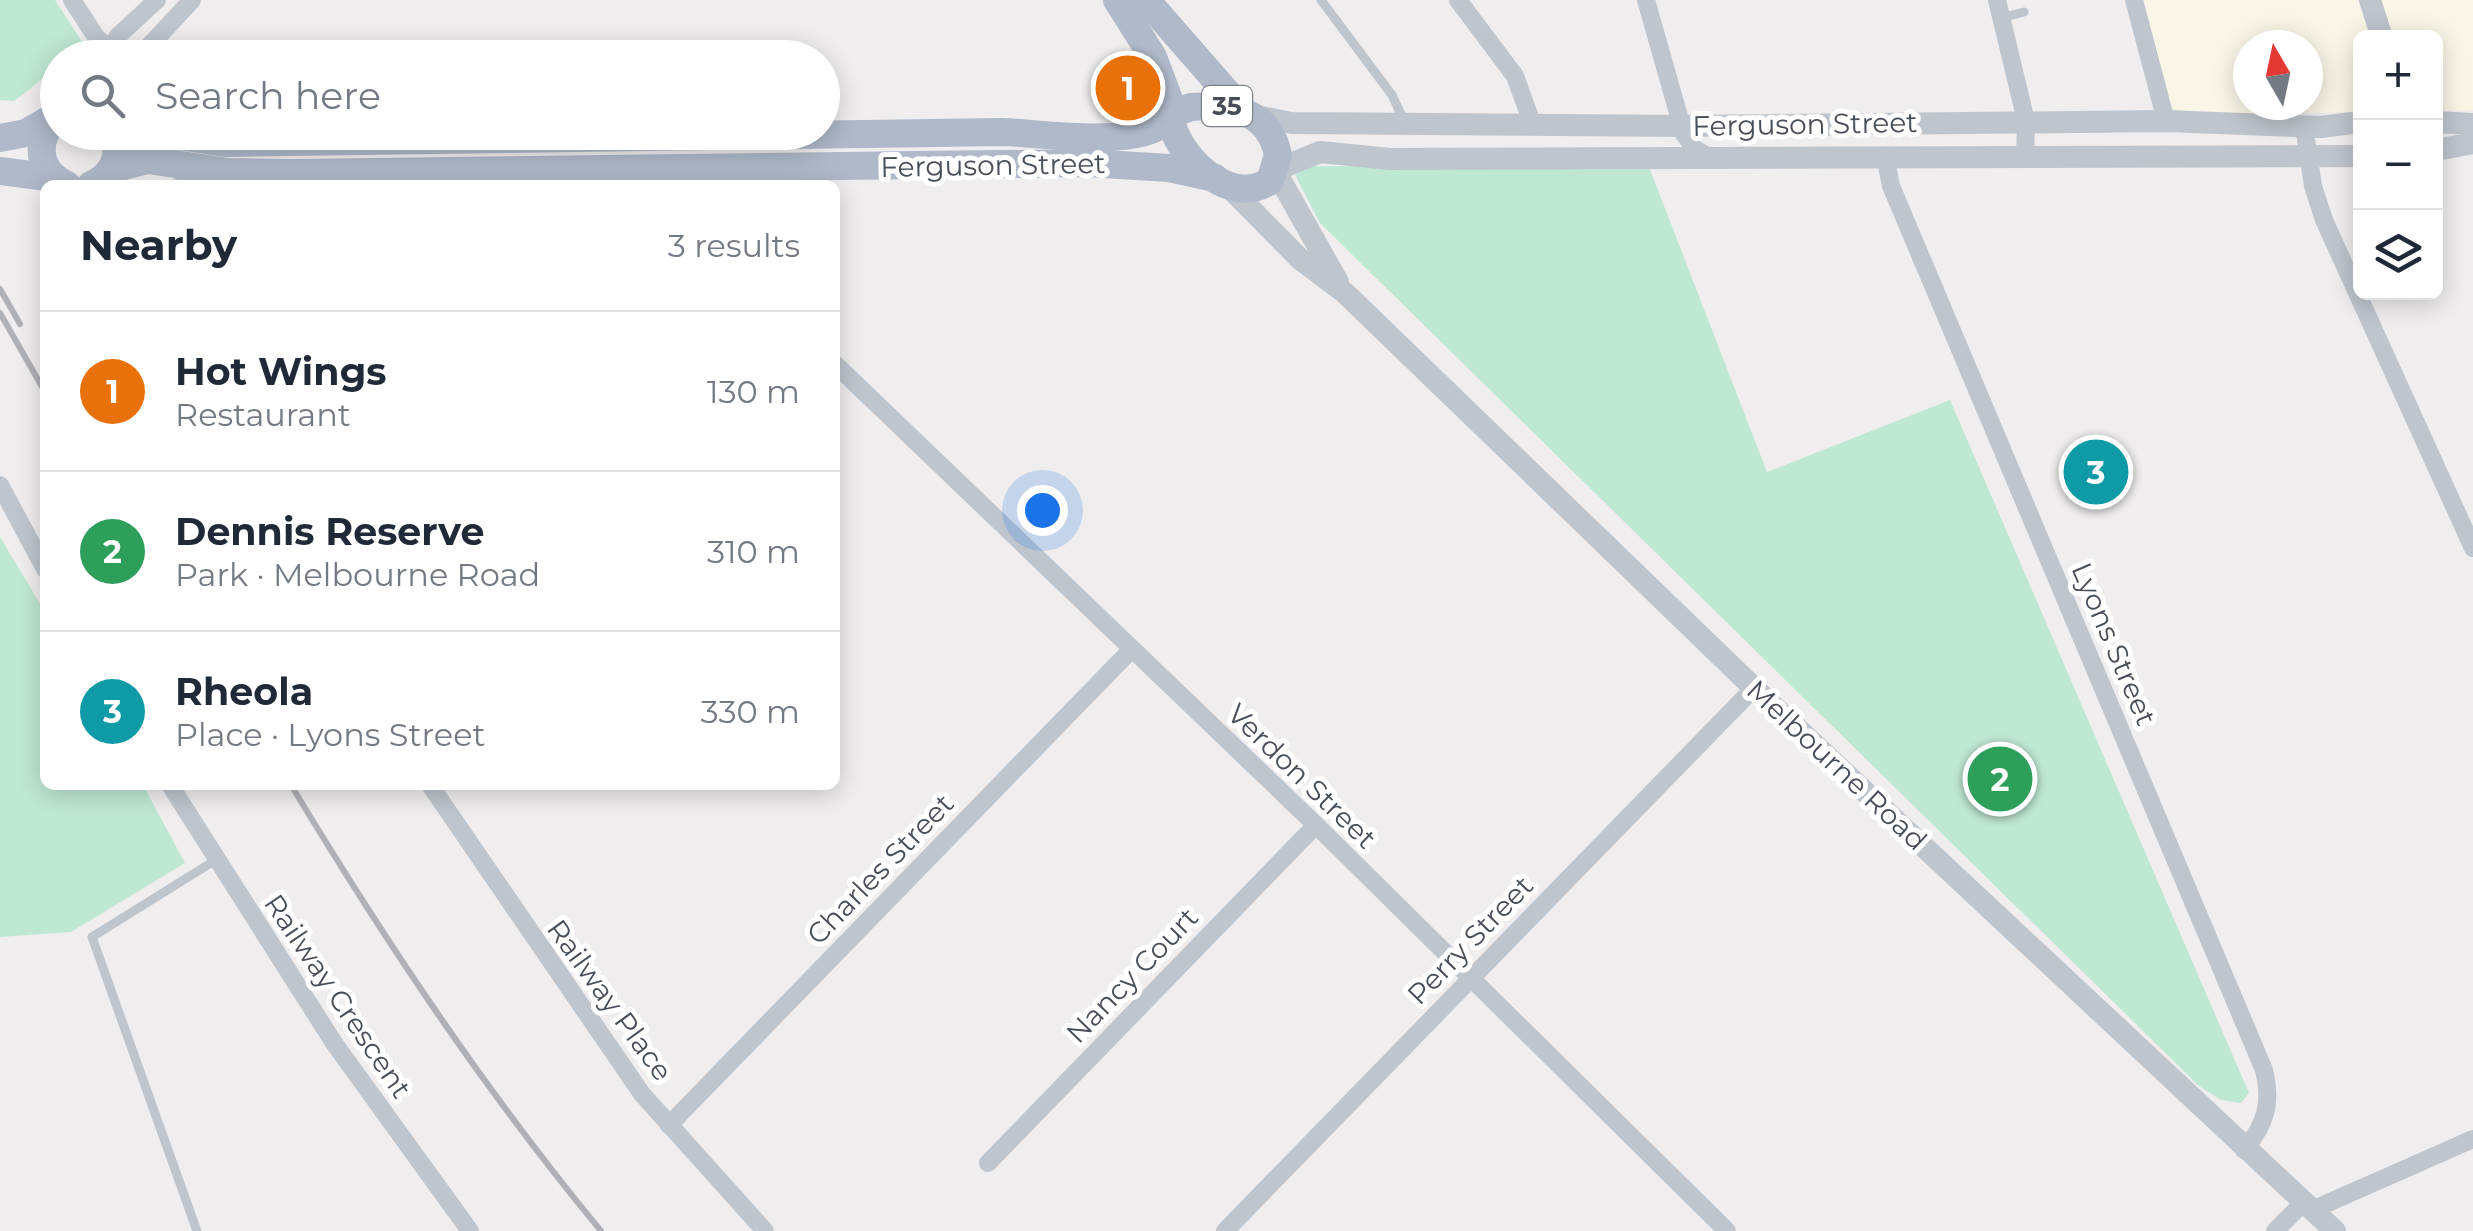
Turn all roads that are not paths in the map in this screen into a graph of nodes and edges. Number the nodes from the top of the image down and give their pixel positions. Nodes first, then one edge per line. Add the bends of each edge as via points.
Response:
1 (72, 0) edge
2 (157, 0) edge
3 (192, 0) edge
4 (1117, 0) edge
5 (1146, 0) edge
6 (1321, 0) edge
7 (1458, 0) edge
8 (1646, 0) edge
9 (2134, 0) edge
10 (1999, 9) edge
11 (2024, 12) dead end
12 (99, 40) edge
13 (124, 40) edge
14 (155, 40) edge
15 (1247, 112) junction
16 (1173, 114) junction
17 (2026, 121) junction
18 (2166, 121) junction
19 (2353, 122) edge
20 (2443, 122) edge
21 (1404, 123) junction
22 (1532, 123) junction
23 (2473, 124) edge
24 (40, 125) edge
25 (1682, 126) junction
26 (2304, 126) junction
27 (840, 134) edge
28 (0, 138) edge
29 (2473, 143) edge
30 (2443, 149) edge
31 (41, 150) edge
32 (116, 150) edge
33 (649, 150) edge
34 (1886, 156) junction
35 (2307, 156) junction
36 (2353, 156) edge
37 (1709, 157) junction
38 (2026, 159) junction
39 (1276, 171) junction
40 (0, 172) edge
41 (184, 176) edge
42 (651, 178) edge
43 (47, 180) edge
44 (57, 180) edge
45 (101, 180) edge
46 (103, 180) edge
47 (1221, 181) junction
48 (1345, 293) junction
49 (840, 369) edge
50 (0, 485) edge
51 (4, 502) edge
52 (2473, 548) edge
53 (40, 561) edge
54 (1130, 650) junction
55 (1754, 688) junction
56 (173, 790) edge
57 (433, 790) edge
58 (1316, 825) junction
59 (214, 861) junction
60 (1470, 979) junction
61 (669, 1125) junction
62 (2473, 1140) edge
63 (2244, 1150) junction
64 (988, 1163) dead end
65 (2308, 1206) junction
66 (196, 1231) edge
67 (470, 1231) edge
68 (765, 1231) edge
69 (1224, 1231) edge
70 (1728, 1231) edge
71 (2275, 1231) edge
72 (2335, 1231) edge

1 - 12 street
2 - 13 street
3 - 14 street
4 - 16 main road via 1153,57
5 - 15 main road
6 - 21 lane via 1392,96
7 - 22 street via 1515,76
8 - 25 street
9 - 18 street
10 - 11 lane
10 - 17 street
15 - 16 main road, 35 via 1210,106
15 - 21 street, Ferguson Street / 35 via 1292,123
15 - 39 main road, 35 via 1273,138
16 - 27 main road, Ferguson Street / 35 via 1154,130 1122,137
16 - 47 main road, 35 via 1181,148
17 - 18 street, Ferguson Street / 35
17 - 25 street, Ferguson Street / 35
17 - 38 street
18 - 26 street, Ferguson Street / 35
19 - 26 street, Ferguson Street / 35
20 - 23 street
21 - 22 street, Ferguson Street / 35
22 - 25 street, Ferguson Street / 35
24 - 28 main road
25 - 37 street
26 - 35 street
29 - 30 street
31 - 44 main road
32 - 45 main road
33 - 42 main road
34 - 37 street, Ferguson Street
34 - 38 street, Ferguson Street
34 - 63 street, Lyons Street via 1892,186 2264,1070 2268,1109
35 - 36 street, Ferguson Street
35 - 38 street, Ferguson Street
35 - 52 street via 2324,220
37 - 39 street, Ferguson Street via 1390,159 1320,152
39 - 47 main road via 1258,188
39 - 48 street, Melbourne Road
40 - 43 main road
41 - 42 main road, Ferguson Street
41 - 46 main road, Ferguson Street via 148,160
42 - 47 main road, Ferguson Street via 1087,163 1169,168
47 - 48 street, Melbourne Road
48 - 55 street, Melbourne Road
49 - 54 street, Verdon Street
50 - 51 street
51 - 53 street
54 - 58 street, Verdon Street
54 - 61 street, Charles Street
55 - 60 street, Perry Street
55 - 63 street, Melbourne Road
56 - 59 street, Railway Crescent
57 - 61 street, Railway Place via 601,1040
58 - 60 street, Verdon Street
58 - 64 street, Nancy Court
59 - 66 lane via 92,937
59 - 67 street, Railway Crescent
60 - 69 street, Perry Street
60 - 70 street, Verdon Street
61 - 68 street, Railway Place
62 - 65 street
63 - 65 street, Melbourne Road
65 - 71 street
65 - 72 street, Melbourne Road

